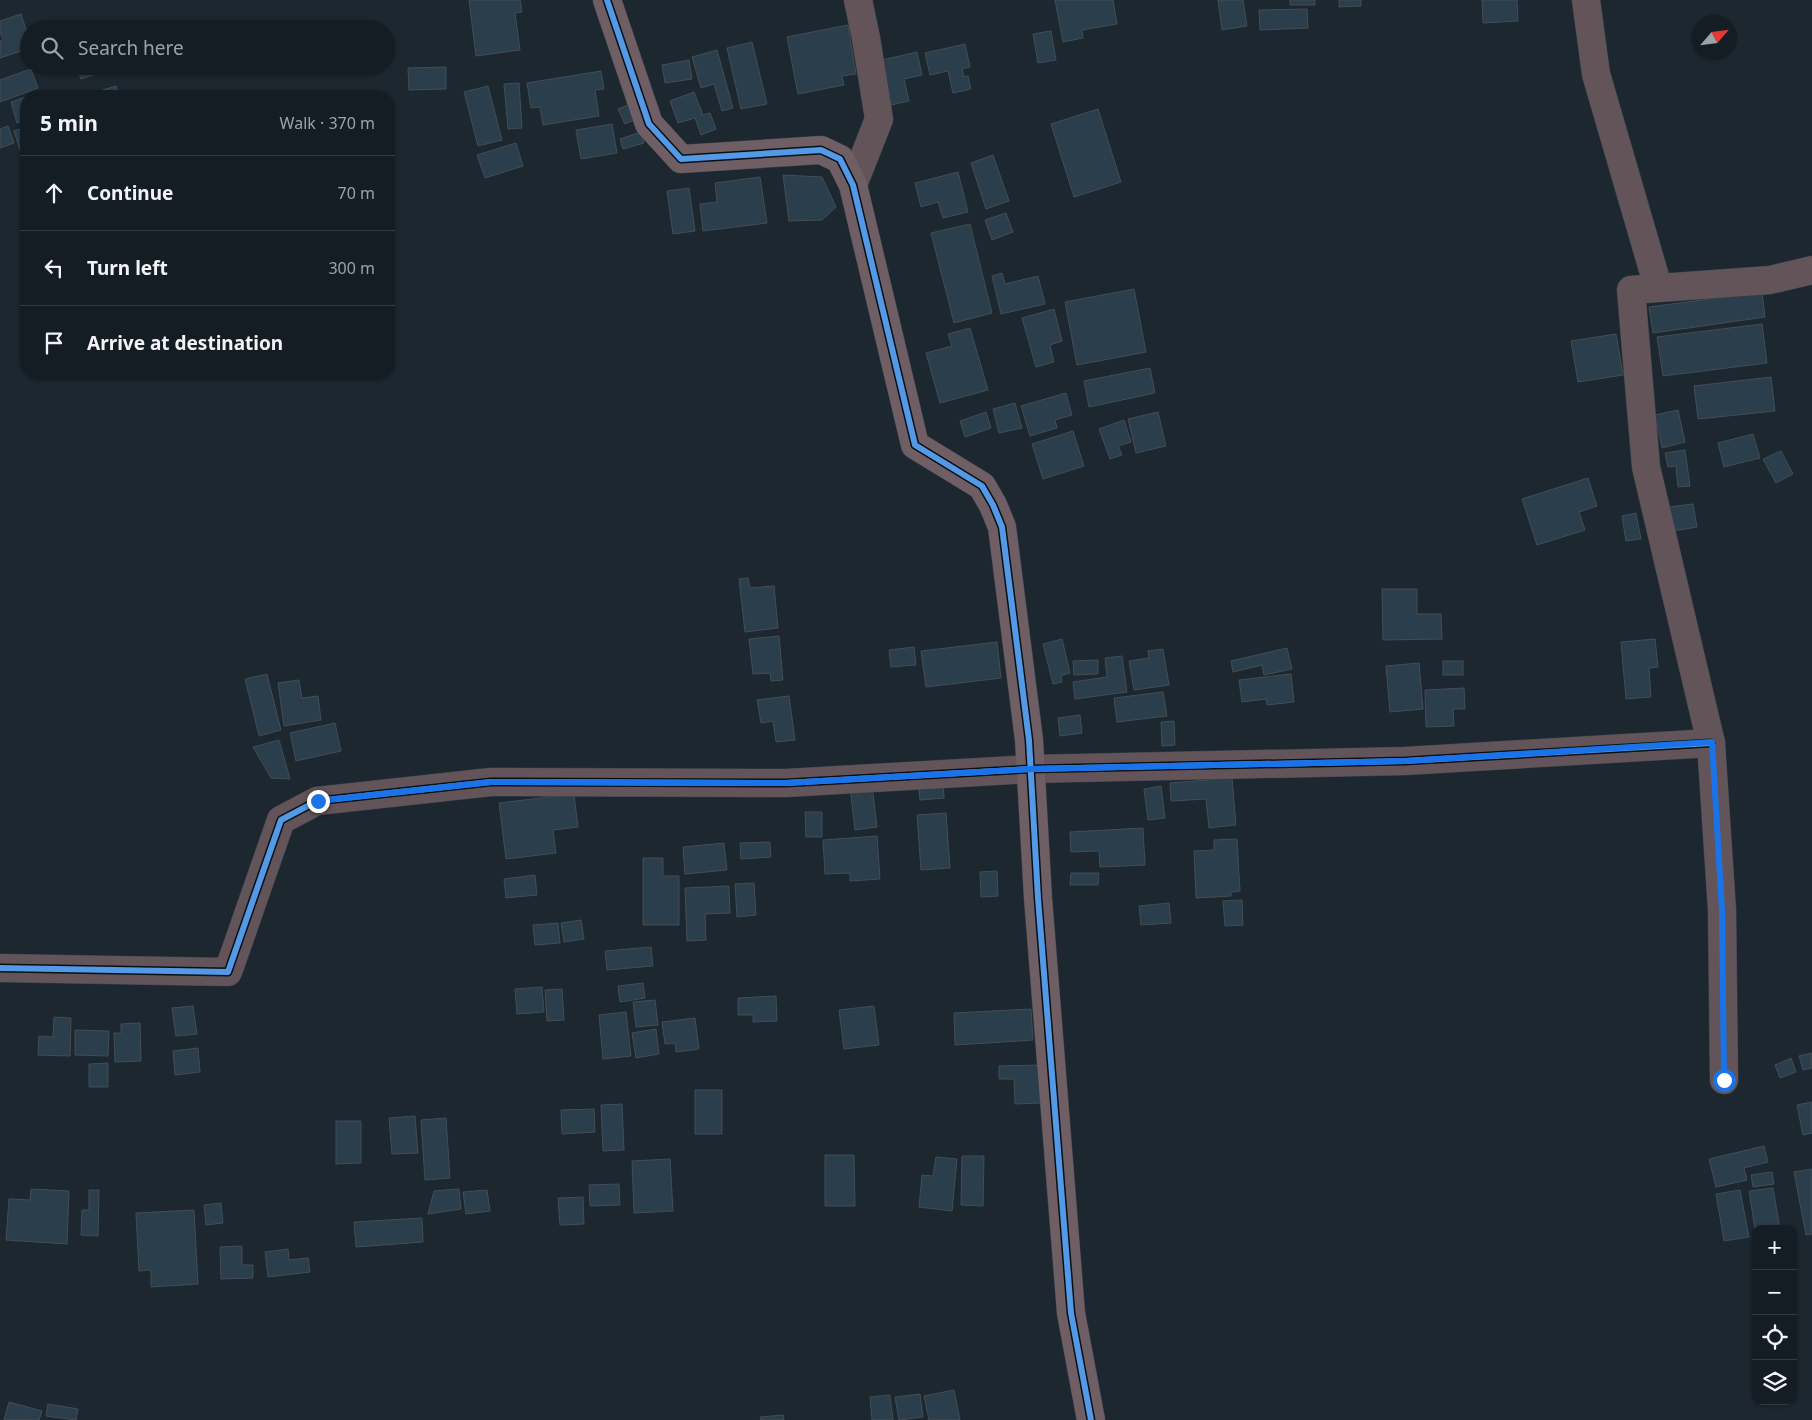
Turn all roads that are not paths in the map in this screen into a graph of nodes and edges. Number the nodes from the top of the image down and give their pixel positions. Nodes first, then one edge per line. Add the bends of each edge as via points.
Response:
1 (607, 0) edge
2 (858, 0) edge
3 (1586, 0) edge
4 (853, 185) junction
5 (1812, 270) edge
6 (1658, 287) junction
7 (1712, 742) junction
8 (1031, 769) junction
9 (0, 968) edge
10 (1724, 1080) dead end
11 (1091, 1420) edge

1 - 4 street via 649,124 681,159 821,150 840,159
2 - 4 street via 879,119
3 - 6 street via 1596,74
4 - 8 street via 915,445 982,486 1002,528
5 - 6 street via 1770,280
6 - 7 street via 1631,290 1646,467
7 - 8 street via 1405,761
7 - 10 street via 1722,910
8 - 9 street via 786,783 491,782 318,801 281,820 228,972
8 - 11 street via 1071,1313

